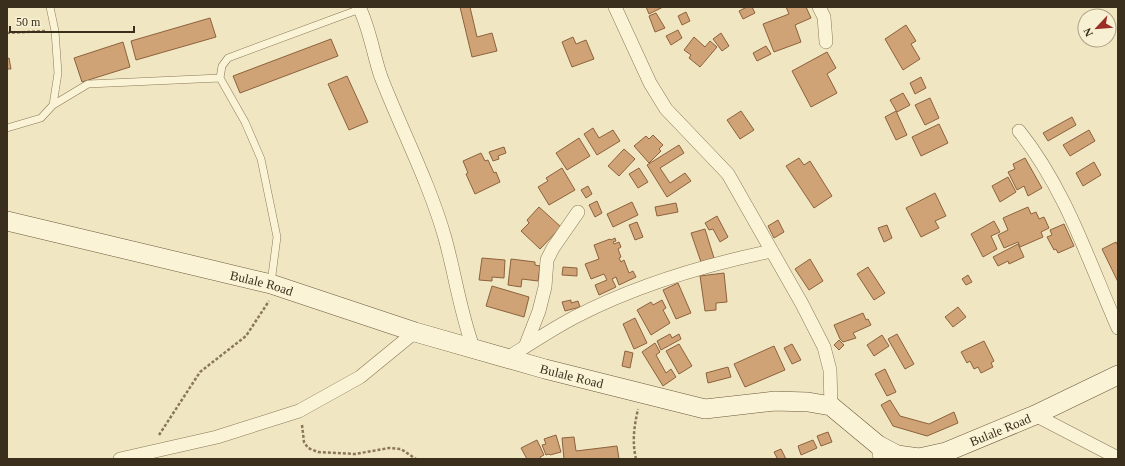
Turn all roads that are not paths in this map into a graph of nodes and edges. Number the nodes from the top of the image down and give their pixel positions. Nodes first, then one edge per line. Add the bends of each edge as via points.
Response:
1 (50, 7) edge
2 (615, 7) edge
3 (819, 7) edge
4 (360, 8) edge
5 (826, 42) dead end
6 (220, 78) junction
7 (53, 105) junction
8 (7, 128) edge
9 (1019, 131) dead end
10 (578, 212) dead end
11 (7, 221) edge
12 (772, 251) junction
13 (275, 285) junction
14 (1118, 328) edge
15 (414, 332) junction
16 (473, 347) junction
17 (524, 347) junction
18 (507, 358) junction
19 (1118, 375) edge
20 (831, 406) junction
21 (1035, 415) junction
22 (879, 452) edge
23 (1118, 458) edge
24 (120, 459) edge

1 - 7 lane via 55,31 58,73
2 - 12 street via 647,77 666,109 728,174
3 - 5 street via 824,17
4 - 6 lane via 228,58 222,66
4 - 16 street via 381,76 434,204
6 - 7 lane via 88,84
6 - 13 lane via 245,122 261,159 277,237
7 - 8 lane via 41,118
9 - 14 street via 1051,178
10 - 17 street via 547,260 545,287 539,310
11 - 13 street, Bulale Road
12 - 17 street via 696,269 623,296 575,317
12 - 20 street via 824,347 830,370
13 - 15 street, Bulale Road
15 - 16 street, Bulale Road
15 - 24 street via 360,377 299,411 217,438
16 - 18 street, Bulale Road
17 - 18 street
18 - 20 street, Bulale Road via 705,409 775,401
19 - 21 street, Bulale Road
20 - 22 street, Bulale Road
21 - 22 street, Bulale Road via 946,452 919,458
21 - 23 street

